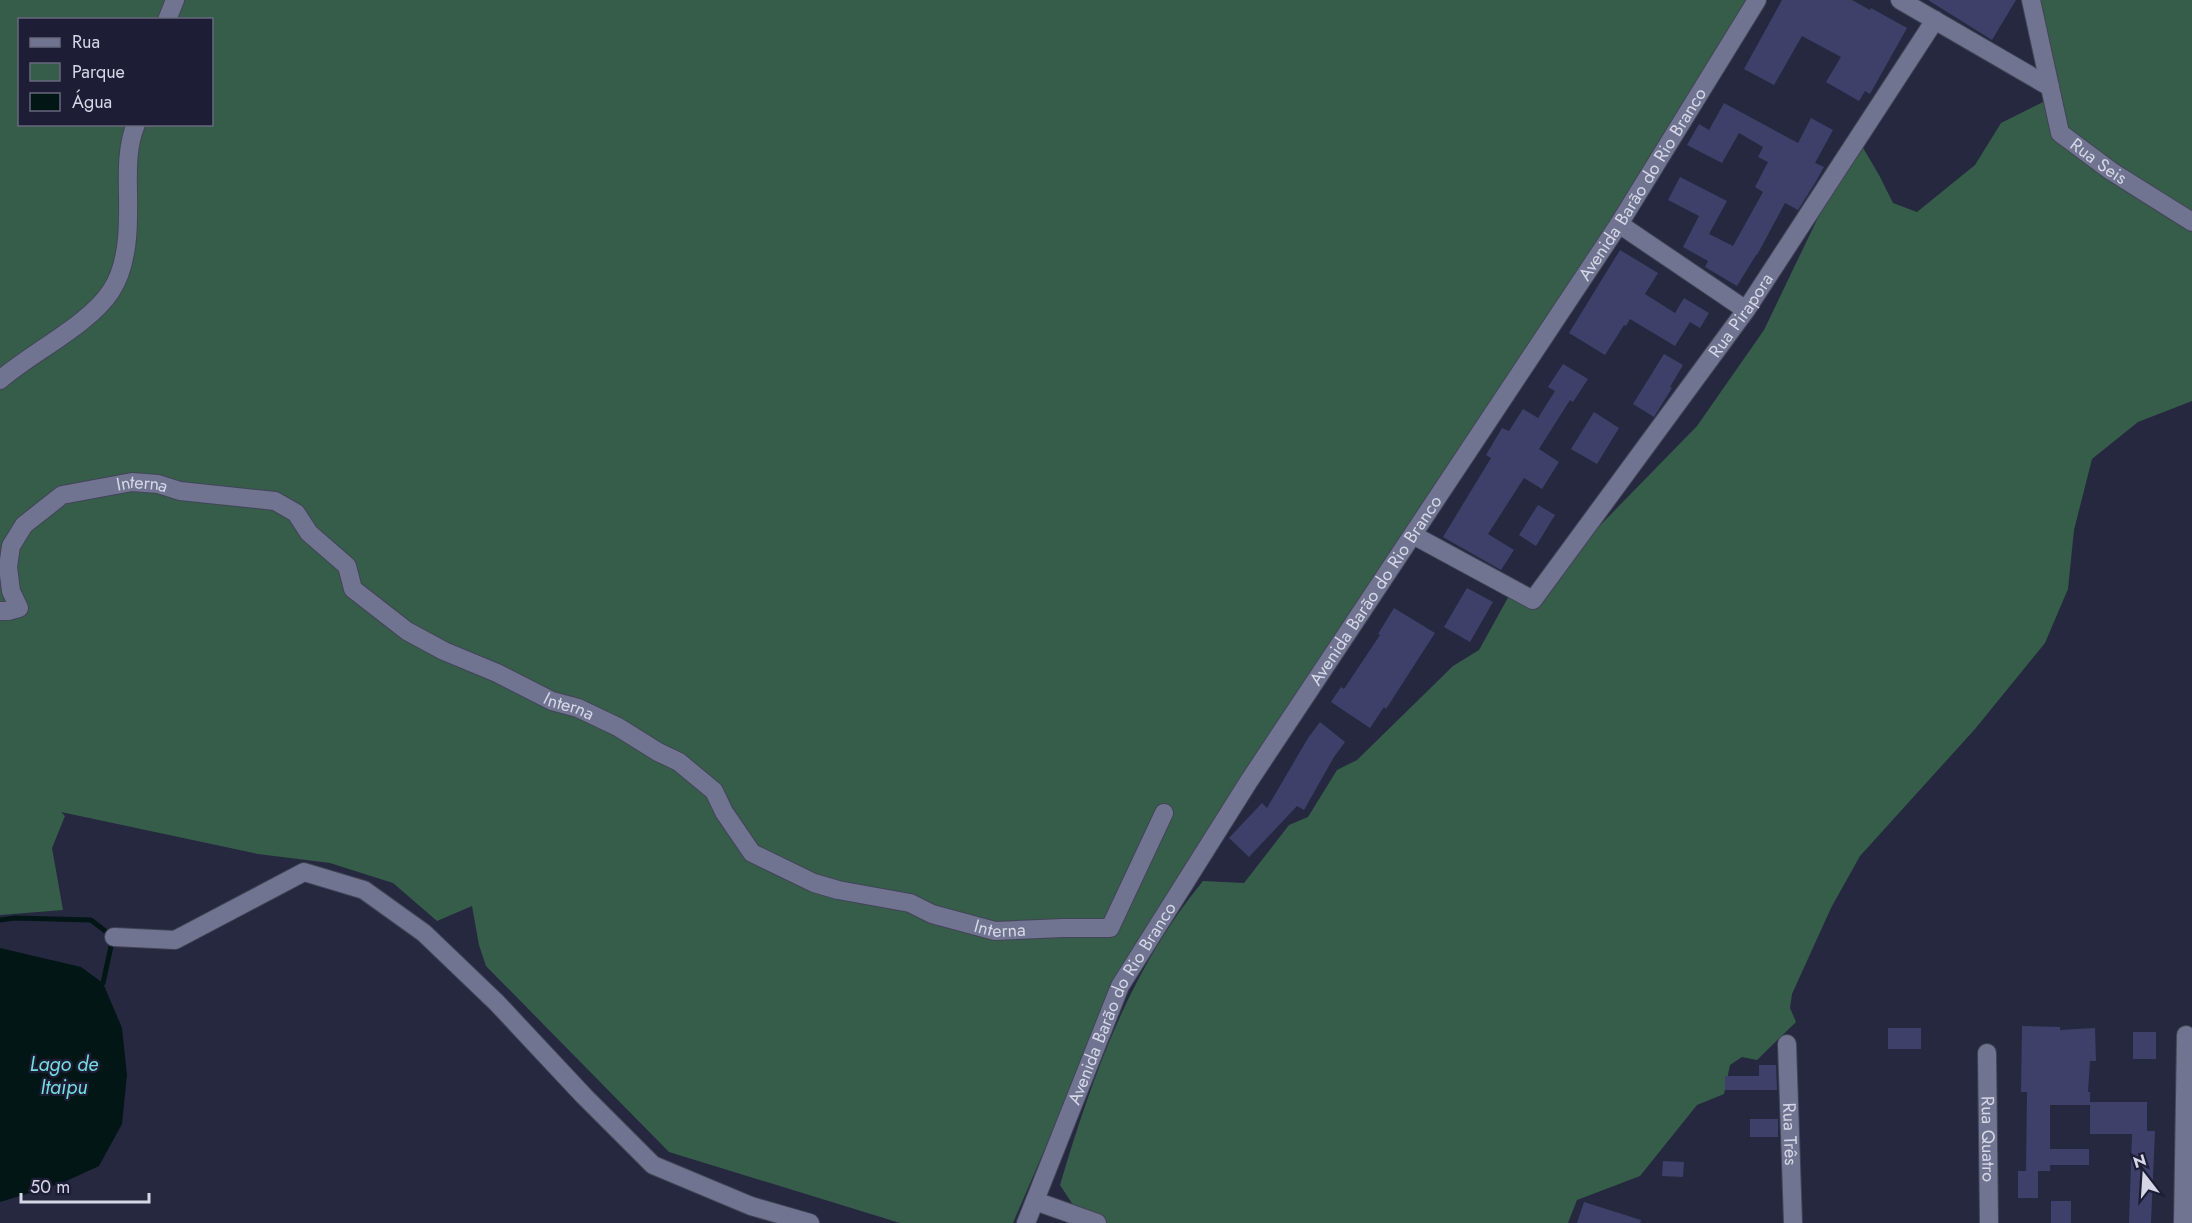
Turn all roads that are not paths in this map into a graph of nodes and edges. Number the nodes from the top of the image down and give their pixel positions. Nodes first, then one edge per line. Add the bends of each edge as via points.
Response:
1 (175, 0) edge
2 (1757, 0) edge
3 (1900, 0) edge
4 (2031, 0) edge
5 (167, 18) edge
6 (1935, 20) junction
7 (2050, 87) junction
8 (135, 126) edge
9 (2192, 222) edge
10 (1619, 224) junction
11 (1746, 310) junction
12 (0, 380) edge
13 (1413, 535) junction
14 (0, 611) edge
15 (1164, 813) dead end
16 (114, 937) dead end
17 (2186, 1035) dead end
18 (1787, 1044) dead end
19 (1987, 1053) dead end
20 (1035, 1201) junction
21 (810, 1223) edge
22 (1026, 1223) edge
23 (1097, 1223) edge
24 (1793, 1223) edge
25 (1989, 1223) edge
26 (2183, 1223) edge

1 - 5 street
2 - 10 street, Avenida Barão do Rio Branco
3 - 6 street
4 - 7 street, Rua Seis
6 - 7 street
6 - 11 street, Rua Pirapora
7 - 9 street, Rua Seis via 2060,133
8 - 12 street via 128,166 126,251 112,290 92,314
10 - 11 street
10 - 13 street, Avenida Barão do Rio Branco
11 - 13 street, Rua Pirapora via 1533,600
13 - 20 street, Avenida Barão do Rio Branco via 1196,862 1120,986
14 - 15 street, Interna via 19,608 8,567 11,546 24,525 62,495 132,482 275,501 296,513 309,533 347,566 353,589 390,619 444,651 552,701 578,708 679,762 714,791 752,853 814,883 910,903 932,914 995,931 1110,928
16 - 21 street via 174,940 304,872 364,890 424,933 653,1165 751,1206
17 - 26 street
18 - 24 street, Rua Três
19 - 25 street, Rua Quatro
20 - 22 street, Avenida Barão do Rio Branco
20 - 23 street

